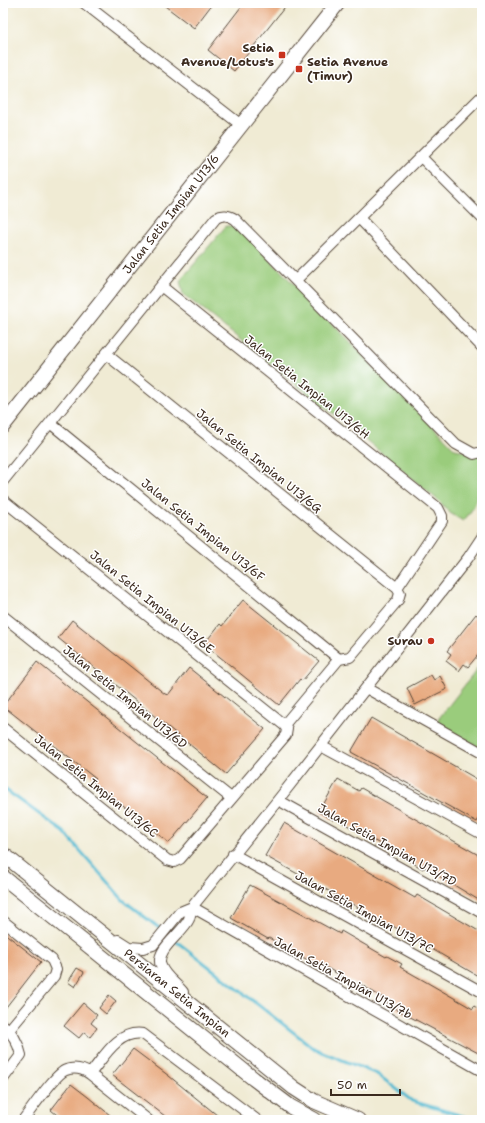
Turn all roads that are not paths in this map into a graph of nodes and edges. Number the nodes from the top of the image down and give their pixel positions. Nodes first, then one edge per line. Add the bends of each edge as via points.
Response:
1 (84, 3) edge
2 (338, 3) edge
3 (482, 96) edge
4 (241, 125) junction
5 (421, 157) junction
6 (359, 218) junction
7 (482, 218) edge
8 (296, 280) junction
9 (161, 286) junction
10 (482, 347) edge
11 (106, 354) junction
12 (50, 423) junction
13 (3, 426) edge
14 (482, 452) edge
15 (3, 481) edge
16 (3, 500) edge
17 (482, 537) edge
18 (397, 588) junction
19 (3, 616) edge
20 (339, 659) junction
21 (366, 688) junction
22 (284, 725) junction
23 (3, 728) edge
24 (321, 746) junction
25 (482, 753) edge
26 (231, 798) junction
27 (278, 800) junction
28 (482, 834) edge
29 (3, 854) edge
30 (234, 854) junction
31 (3, 877) edge
32 (192, 907) junction
33 (482, 913) edge
34 (83, 917) junction
35 (3, 921) edge
36 (482, 992) edge
37 (200, 1012) junction
38 (211, 1022) junction
39 (6, 1027) edge
40 (482, 1071) edge
41 (90, 1074) junction
42 (3, 1079) edge
43 (254, 1079) junction
44 (337, 1112) junction
45 (28, 1118) edge
46 (148, 1120) edge
47 (257, 1120) edge
48 (315, 1120) edge
49 (354, 1120) edge
50 (358, 1120) edge

1 - 4 street
2 - 4 street, Jalan Setia Impian U13/6
3 - 5 street
4 - 13 street, Jalan Setia Impian U13/6
5 - 6 street
5 - 7 street
6 - 8 street
6 - 10 street
8 - 9 street via 235,219 225,215 216,218
8 - 14 street via 456,444 474,454
9 - 11 street
9 - 18 street, Jalan Setia Impian U13/6H via 438,508 442,516 440,525
11 - 12 street
11 - 18 street, Jalan Setia Impian U13/6G
12 - 15 street
12 - 20 street, Jalan Setia Impian U13/6F
16 - 22 street, Jalan Setia Impian U13/6E
17 - 21 street
18 - 20 street via 400,593 398,600 368,637 350,657
19 - 26 street, Jalan Setia Impian U13/6D
20 - 22 street
21 - 24 street
21 - 25 street
22 - 26 street via 287,729 286,735
23 - 26 street, Jalan Setia Impian U13/6C via 167,860 174,862 180,859
24 - 27 street
24 - 28 street
27 - 30 street
27 - 33 street, Jalan Setia Impian U13/7D
29 - 34 street, Persiaran Setia Impian
30 - 32 street
30 - 36 street, Jalan Setia Impian U13/7C
31 - 43 street, Persiaran Setia Impian
32 - 34 street via 180,912 153,945 143,948 129,947
32 - 37 street via 188,920 159,958 160,966 168,977 181,988
32 - 40 street, Jalan Setia Impian U13/7b
34 - 37 street, Persiaran Setia Impian
35 - 39 street via 52,960 56,969 54,976
37 - 38 street, Persiaran Setia Impian
38 - 43 street via 202,1022 204,1029 242,1058
38 - 44 street, Persiaran Setia Impian via 294,1088
39 - 42 street via 18,1043 21,1055
41 - 45 street via 83,1069 65,1070 57,1076
41 - 46 street
41 - 47 street via 117,1041 126,1034 142,1034
43 - 48 street, Persiaran Setia Impian via 291,1107
44 - 49 street
44 - 50 street, Persiaran Setia Impian

